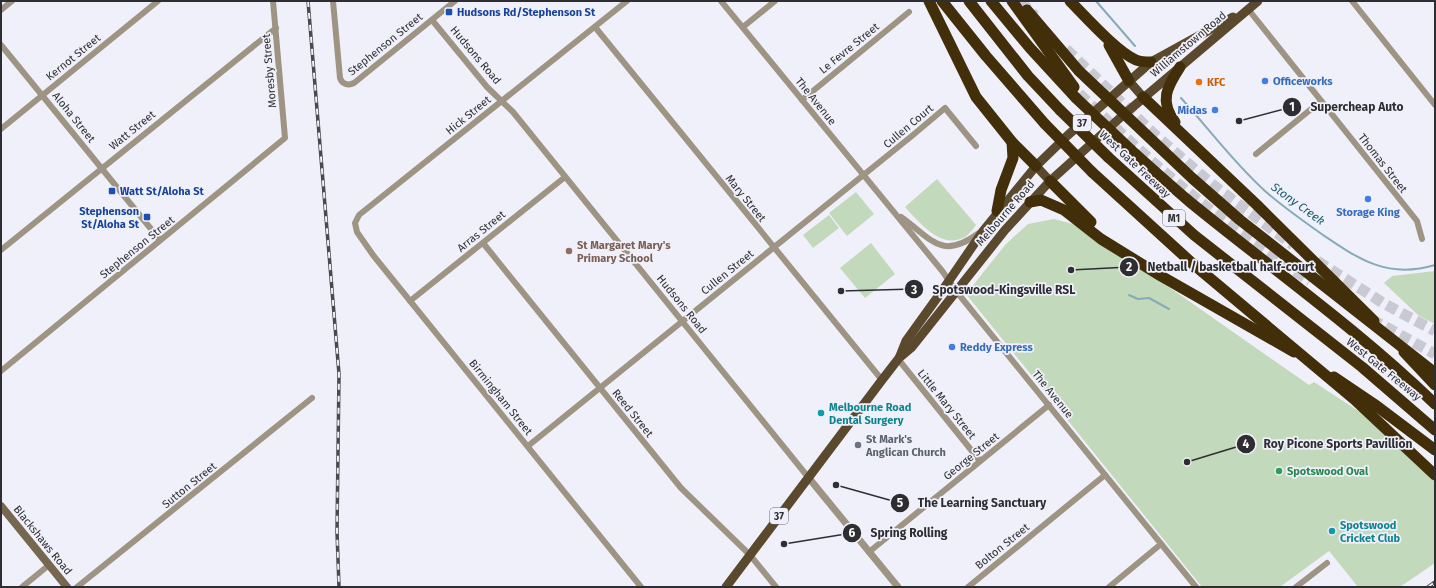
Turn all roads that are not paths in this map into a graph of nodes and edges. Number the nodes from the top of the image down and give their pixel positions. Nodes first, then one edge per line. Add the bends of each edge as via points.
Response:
1 (12, 1) edge
2 (158, 1) edge
3 (273, 1) edge
4 (333, 1) edge
5 (455, 1) edge
6 (627, 1) edge
7 (721, 1) edge
8 (775, 1) edge
9 (929, 1) edge
10 (942, 1) edge
11 (969, 1) edge
12 (991, 1) edge
13 (1012, 1) edge
14 (1020, 1) edge
15 (1070, 1) edge
16 (1258, 1) edge
17 (1352, 1) edge
18 (1248, 9) junction
19 (1, 10) edge
20 (909, 12) dead end
21 (432, 20) junction
22 (595, 27) junction
23 (743, 27) junction
24 (276, 28) junction
25 (1102, 34) junction
26 (1, 45) edge
27 (1152, 62) junction
28 (1180, 67) junction
29 (1129, 81) junction
30 (42, 95) junction
31 (1078, 97) junction
32 (1144, 97) junction
33 (802, 100) junction
34 (502, 101) junction
35 (1321, 101) junction
36 (1435, 104) edge
37 (1, 129) edge
38 (285, 138) joint
39 (1012, 142) junction
40 (1191, 143) junction
41 (976, 146) dead end
42 (1256, 154) dead end
43 (1036, 166) junction
44 (101, 167) junction
45 (864, 175) junction
46 (565, 177) junction
47 (1050, 181) junction
48 (1030, 202) junction
49 (997, 211) junction
50 (895, 213) junction
51 (359, 216) joint
52 (982, 231) junction
53 (1422, 239) dead end
54 (160, 240) junction
55 (483, 243) junction
56 (774, 248) junction
57 (1, 250) edge
58 (1131, 256) junction
59 (949, 280) junction
60 (956, 291) junction
61 (410, 301) junction
62 (682, 321) junction
63 (899, 359) junction
64 (1, 371) edge
65 (1435, 373) edge
66 (882, 380) junction
67 (1435, 385) edge
68 (600, 388) junction
69 (312, 398) dead end
70 (1435, 404) edge
71 (1049, 405) junction
72 (1435, 430) edge
73 (528, 446) junction
74 (1435, 450) edge
75 (980, 461) junction
76 (1105, 475) junction
77 (1435, 475) edge
78 (808, 477) junction
79 (1, 506) edge
80 (1161, 544) junction
81 (869, 552) junction
82 (750, 555) junction
83 (1327, 563) dead end
84 (49, 565) junction
85 (22, 587) edge
86 (68, 587) edge
87 (77, 587) edge
88 (641, 587) edge
89 (726, 587) edge
90 (776, 587) edge
91 (898, 587) edge
92 (968, 587) edge
93 (1108, 587) edge
94 (1196, 587) edge
95 (1296, 587) edge

1 - 19 street
2 - 30 street, Kernot Street
3 - 24 street, Moresby Street
4 - 21 street, Stephenson Street via 340,78 346,84 354,83
5 - 21 street, Stephenson Street
6 - 22 street, Hick Street
7 - 23 street, The Avenue
8 - 23 street
9 - 39 highway via 976,96
10 - 77 highway, bridge via 1045,124 1092,172 1193,264 1354,399
11 - 72 highway, West Gate Freeway / M1, bridge via 1028,76 1108,157 1194,235 1362,367
12 - 31 highway, M1 via 1030,48
13 - 31 highway, M1
14 - 65 highway, bridge via 1079,71 1192,178 1240,220
15 - 25 highway
16 - 18 main road, Williamstown Road / 37
17 - 36 street
18 - 27 main road, Williamstown Road / 37
18 - 28 main road, Williamstown Road / 37
18 - 35 street, Thomas Street
20 - 33 street, Le Fevre Street
21 - 34 street, Hudsons Road via 487,87
22 - 34 street, Hick Street
22 - 56 street, Mary Street
23 - 33 street, The Avenue
24 - 38 street, Moresby Street
24 - 44 street, Watt Street
25 - 27 highway via 1132,58
25 - 29 highway via 1122,64
26 - 30 street, Aloha Street
27 - 29 main road, Williamstown Road / 37
28 - 32 main road, Williamstown Road / 37
28 - 40 highway via 1168,86 1166,102 1172,118
29 - 32 main road
29 - 43 main road, Williamstown Road / 37
30 - 37 street, Kernot Street
30 - 44 street, Aloha Street
31 - 70 highway, West Gate Freeway / M1, bridge via 1100,122 1190,202 1339,320
32 - 40 highway
32 - 47 main road, Melbourne Road / 37
33 - 45 street, The Avenue
34 - 46 street, Hudsons Road
34 - 51 street, Hick Street
35 - 42 street
35 - 53 street, Thomas Street via 1416,221
38 - 54 street, Stephenson Street
39 - 43 highway
39 - 49 highway via 1013,158 1001,190
40 - 67 highway via 1327,273
41 - 45 street, Cullen Court via 945,108
43 - 47 main road
43 - 49 main road, Melbourne Road / 37
44 - 54 street, Aloha Street
44 - 57 street, Watt Street
45 - 50 street, The Avenue
45 - 56 street, Cullen Street
46 - 55 street, Arras Street
46 - 62 street, Hudsons Road
47 - 48 main road, Melbourne Road / 37
47 - 58 highway via 1083,215
48 - 58 highway via 1041,200 1064,210 1101,238
48 - 60 main road, Melbourne Road / 37
49 - 52 main road, Melbourne Road / 37
50 - 52 street, The Avenue via 928,239 942,246 965,244
50 - 59 street, The Avenue
51 - 61 street, Birmingham Street via 355,223 363,243
52 - 59 main road, Melbourne Road / 37
54 - 64 street, Stephenson Street
55 - 61 street, Arras Street
55 - 68 street, Reed Street
56 - 62 street, Cullen Street
56 - 66 street, Mary Street
58 - 74 highway via 1192,295 1315,365 1374,404
59 - 60 street, The Avenue
59 - 63 main road, Melbourne Road / 37 via 906,341
60 - 63 main road, Melbourne Road / 37 via 912,347
60 - 71 street, The Avenue
61 - 73 street, Birmingham Street
62 - 68 street, Cullen Street
62 - 78 street, Hudsons Road
63 - 66 main road, Melbourne Road / 37
63 - 75 street, Little Mary Street
66 - 78 main road, Melbourne Road / 37
68 - 73 street, Cullen Street
68 - 82 street, Reed Street via 681,488
69 - 87 street, Sutton Street
71 - 75 street, George Street
71 - 76 street, The Avenue
73 - 88 street, Birmingham Street
75 - 81 street, George Street
76 - 80 street, The Avenue
76 - 92 street, Bolton Street
78 - 81 street, Hudsons Road
78 - 82 main road, Melbourne Road / 37
79 - 84 main road, Blackshaws Road
80 - 93 street
80 - 94 street, The Avenue
81 - 91 street, Hudsons Road
82 - 89 main road, Melbourne Road / 37
82 - 90 street, Reed Street
83 - 95 street
84 - 85 street
84 - 86 main road, Blackshaws Road

